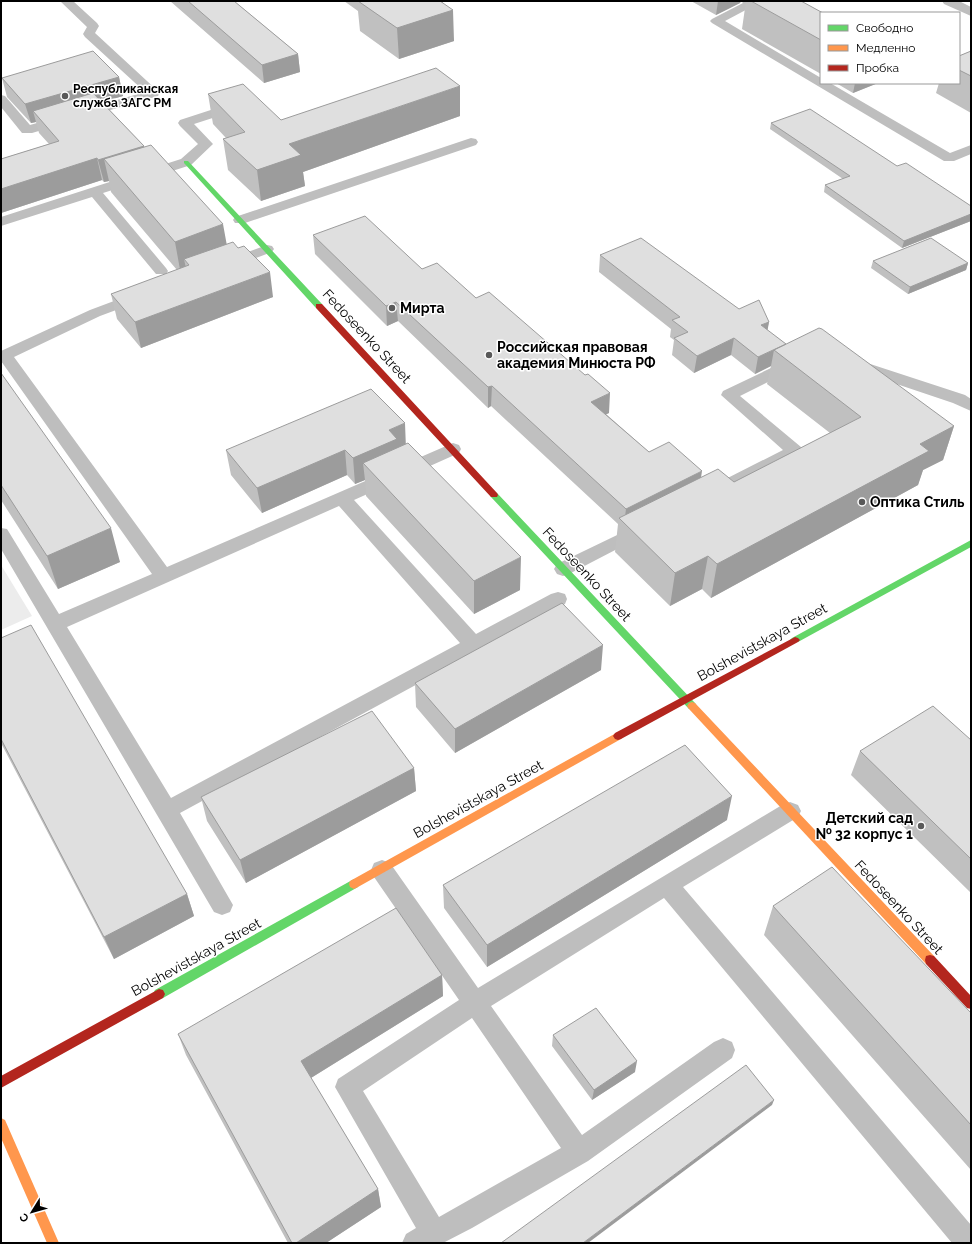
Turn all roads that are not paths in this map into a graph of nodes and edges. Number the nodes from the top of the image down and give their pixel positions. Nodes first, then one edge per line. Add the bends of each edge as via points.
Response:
1 (66, 1) edge
2 (747, 1) edge
3 (950, 1) edge
4 (971, 12) edge
5 (116, 59) junction
6 (101, 64) edge
7 (820, 82) edge
8 (823, 84) edge
9 (3, 94) edge
10 (220, 112) edge
11 (471, 142) dead end
12 (971, 149) edge
13 (186, 162) junction
14 (95, 192) junction
15 (240, 220) junction
16 (1, 222) edge
17 (267, 249) junction
18 (215, 269) edge
19 (161, 271) dead end
20 (151, 293) edge
21 (3, 355) edge
22 (808, 355) edge
23 (840, 359) edge
24 (971, 406) edge
25 (453, 449) junction
26 (342, 498) junction
27 (696, 502) edge
28 (653, 523) edge
29 (1, 534) edge
30 (971, 543) edge
31 (563, 569) junction
32 (164, 576) junction
33 (558, 599) dead end
34 (55, 624) junction
35 (474, 644) junction
36 (687, 700) junction
37 (167, 810) junction
38 (790, 811) junction
39 (382, 870) junction
40 (667, 885) junction
41 (222, 905) dead end
42 (476, 1002) junction
43 (971, 1004) edge
44 (724, 1050) dead end
45 (1, 1082) edge
46 (1, 1124) edge
47 (580, 1152) junction
48 (425, 1238) edge
49 (53, 1243) edge
50 (969, 1243) edge

1 - 5 lane via 93,26 89,34
2 - 7 lane via 751,4 716,21
3 - 4 street
5 - 6 lane
5 - 9 lane via 154,93 27,130
8 - 12 lane via 949,158
10 - 13 lane via 186,123 206,144
11 - 15 lane
13 - 14 lane
13 - 15 street, Fedoseenko Street
14 - 16 lane
14 - 19 lane
15 - 17 street, Fedoseenko Street
17 - 18 lane
17 - 25 street, Fedoseenko Street
20 - 21 lane via 95,313
21 - 32 lane
22 - 27 lane via 729,395 795,451
23 - 24 lane via 959,399
25 - 26 lane
25 - 31 street, Fedoseenko Street
26 - 32 lane
26 - 35 lane
28 - 31 lane
29 - 34 lane
30 - 36 street, Bolshevistskaya Street
31 - 36 street, Fedoseenko Street
32 - 34 lane
33 - 35 lane
34 - 37 lane
35 - 37 lane
36 - 38 street, Fedoseenko Street
36 - 39 street, Bolshevistskaya Street
37 - 41 lane
38 - 40 lane
38 - 43 street, Fedoseenko Street
39 - 42 lane
39 - 45 street, Bolshevistskaya Street
40 - 42 lane
40 - 50 lane
42 - 47 lane
42 - 48 lane via 347,1087
44 - 47 lane
46 - 49 street
47 - 48 lane

